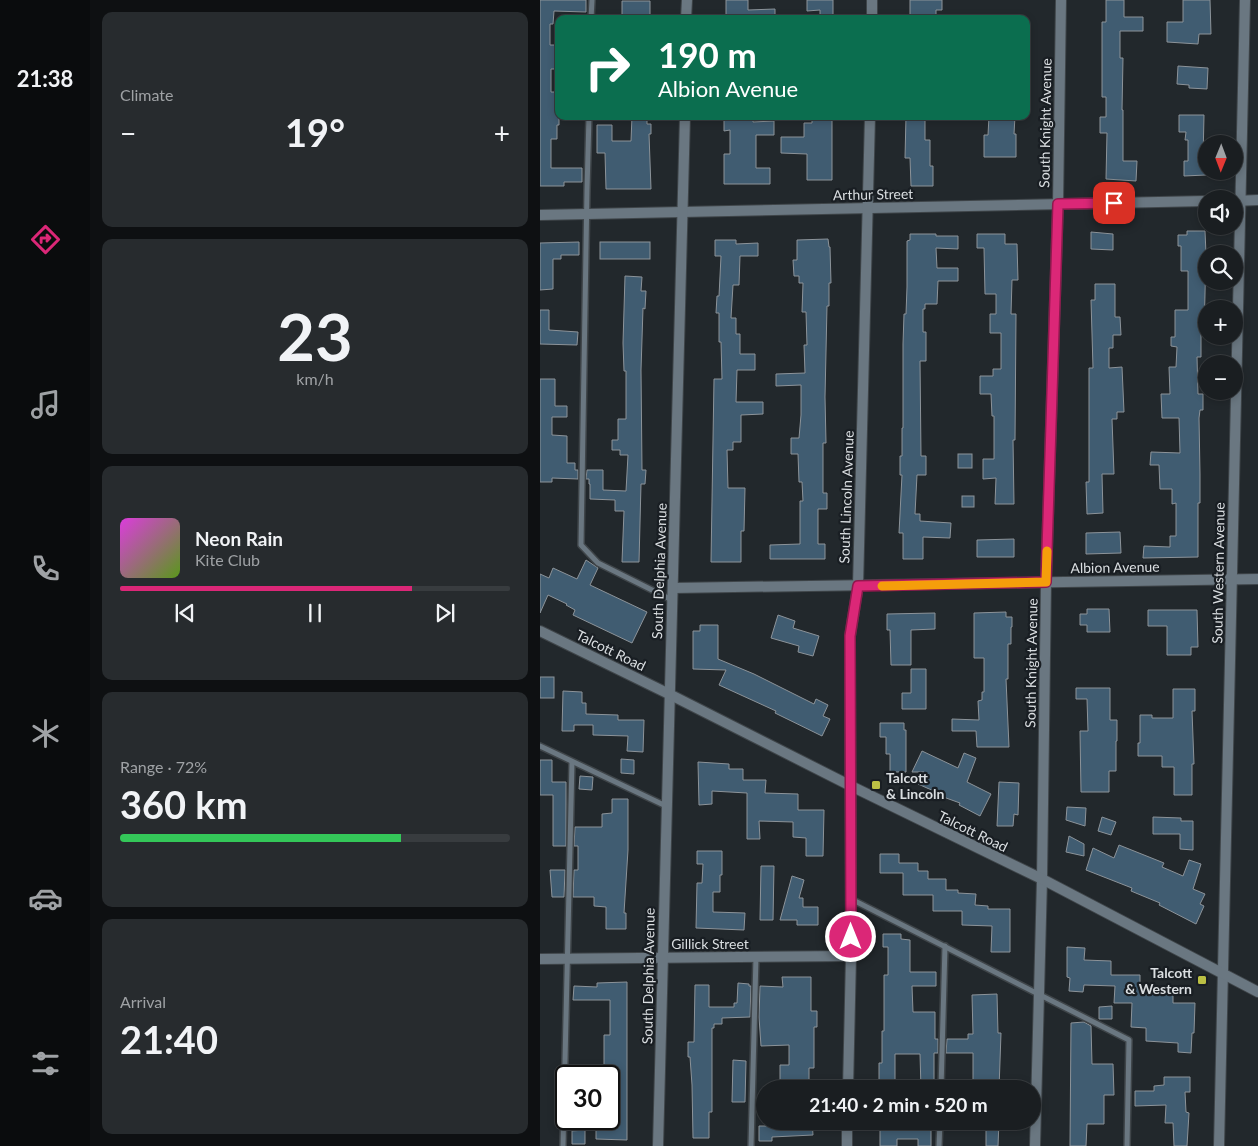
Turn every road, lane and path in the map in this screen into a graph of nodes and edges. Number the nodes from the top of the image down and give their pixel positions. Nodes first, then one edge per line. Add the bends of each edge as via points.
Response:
1 (592, 0) edge
2 (687, 0) edge
3 (872, 0) edge
4 (1061, 0) edge
5 (1245, 0) edge
6 (592, 15) edge
7 (686, 15) edge
8 (872, 15) edge
9 (589, 120) edge
10 (685, 120) edge
11 (870, 120) edge
12 (1237, 190) edge
13 (1258, 200) edge
14 (1198, 201) edge
15 (1243, 201) edge
16 (1058, 204) junction
17 (868, 208) junction
18 (683, 212) junction
19 (587, 214) junction
20 (540, 215) edge
21 (1237, 235) edge
22 (1232, 579) junction
23 (1258, 579) edge
24 (1046, 582) junction
25 (858, 586) junction
26 (673, 588) junction
27 (672, 600) junction
28 (540, 631) edge
29 (669, 694) junction
30 (540, 746) edge
31 (572, 762) junction
32 (851, 786) junction
33 (666, 806) junction
34 (1042, 879) junction
35 (850, 899) junction
36 (944, 946) junction
37 (851, 956) junction
38 (662, 957) junction
39 (756, 957) junction
40 (567, 958) junction
41 (540, 959) edge
42 (1222, 974) junction
43 (1258, 992) edge
44 (1040, 994) junction
45 (848, 1080) edge
46 (941, 1080) edge
47 (847, 1130) edge
48 (940, 1130) edge
49 (563, 1146) edge
50 (658, 1146) edge
51 (751, 1146) edge
52 (847, 1146) edge
53 (939, 1146) edge
54 (1035, 1146) edge
55 (1127, 1146) edge
56 (1219, 1146) edge

1 - 6 lane
2 - 7 street
3 - 8 street
4 - 16 street, South Knight Avenue
5 - 12 street, South Western Avenue
9 - 19 lane
10 - 18 street, South Delphia Avenue
11 - 17 street, South Lincoln Avenue
13 - 15 street
14 - 16 street, Arthur Street
16 - 17 street, Arthur Street
16 - 24 street, South Knight Avenue
17 - 18 street, Arthur Street
17 - 25 street, South Lincoln Avenue
18 - 19 street, Arthur Street
18 - 26 street, South Delphia Avenue
19 - 20 street, Arthur Street
19 - 27 lane via 581,545 598,563
21 - 22 street, South Western Avenue
22 - 23 street, Albion Avenue
22 - 24 street, Albion Avenue
22 - 42 street, South Western Avenue
24 - 25 street, Albion Avenue
24 - 34 street, South Knight Avenue
25 - 26 street, Albion Avenue
25 - 32 street, South Lincoln Avenue via 850,636
26 - 27 street, South Delphia Avenue
27 - 29 street, South Delphia Avenue
28 - 29 street, Talcott Road
29 - 32 street, Talcott Road
29 - 33 street, South Delphia Avenue
30 - 31 lane
31 - 33 lane
31 - 40 lane
32 - 34 street, Talcott Road
32 - 35 street, South Lincoln Avenue
33 - 38 street, South Delphia Avenue
34 - 42 street, Talcott Road
34 - 44 street, South Knight Avenue
35 - 36 lane
35 - 37 street, South Lincoln Avenue
36 - 44 lane
36 - 46 lane
37 - 39 street, Gillick Street
37 - 45 street, South Lincoln Avenue
38 - 39 street, Gillick Street
38 - 40 street, Gillick Street
38 - 50 street, South Delphia Avenue
39 - 51 lane
40 - 41 street, Gillick Street
40 - 49 lane
42 - 43 street, Talcott Road
42 - 56 street, South Western Avenue
44 - 54 street, South Knight Avenue
44 - 55 lane via 1129,1040
47 - 52 street
48 - 53 lane

